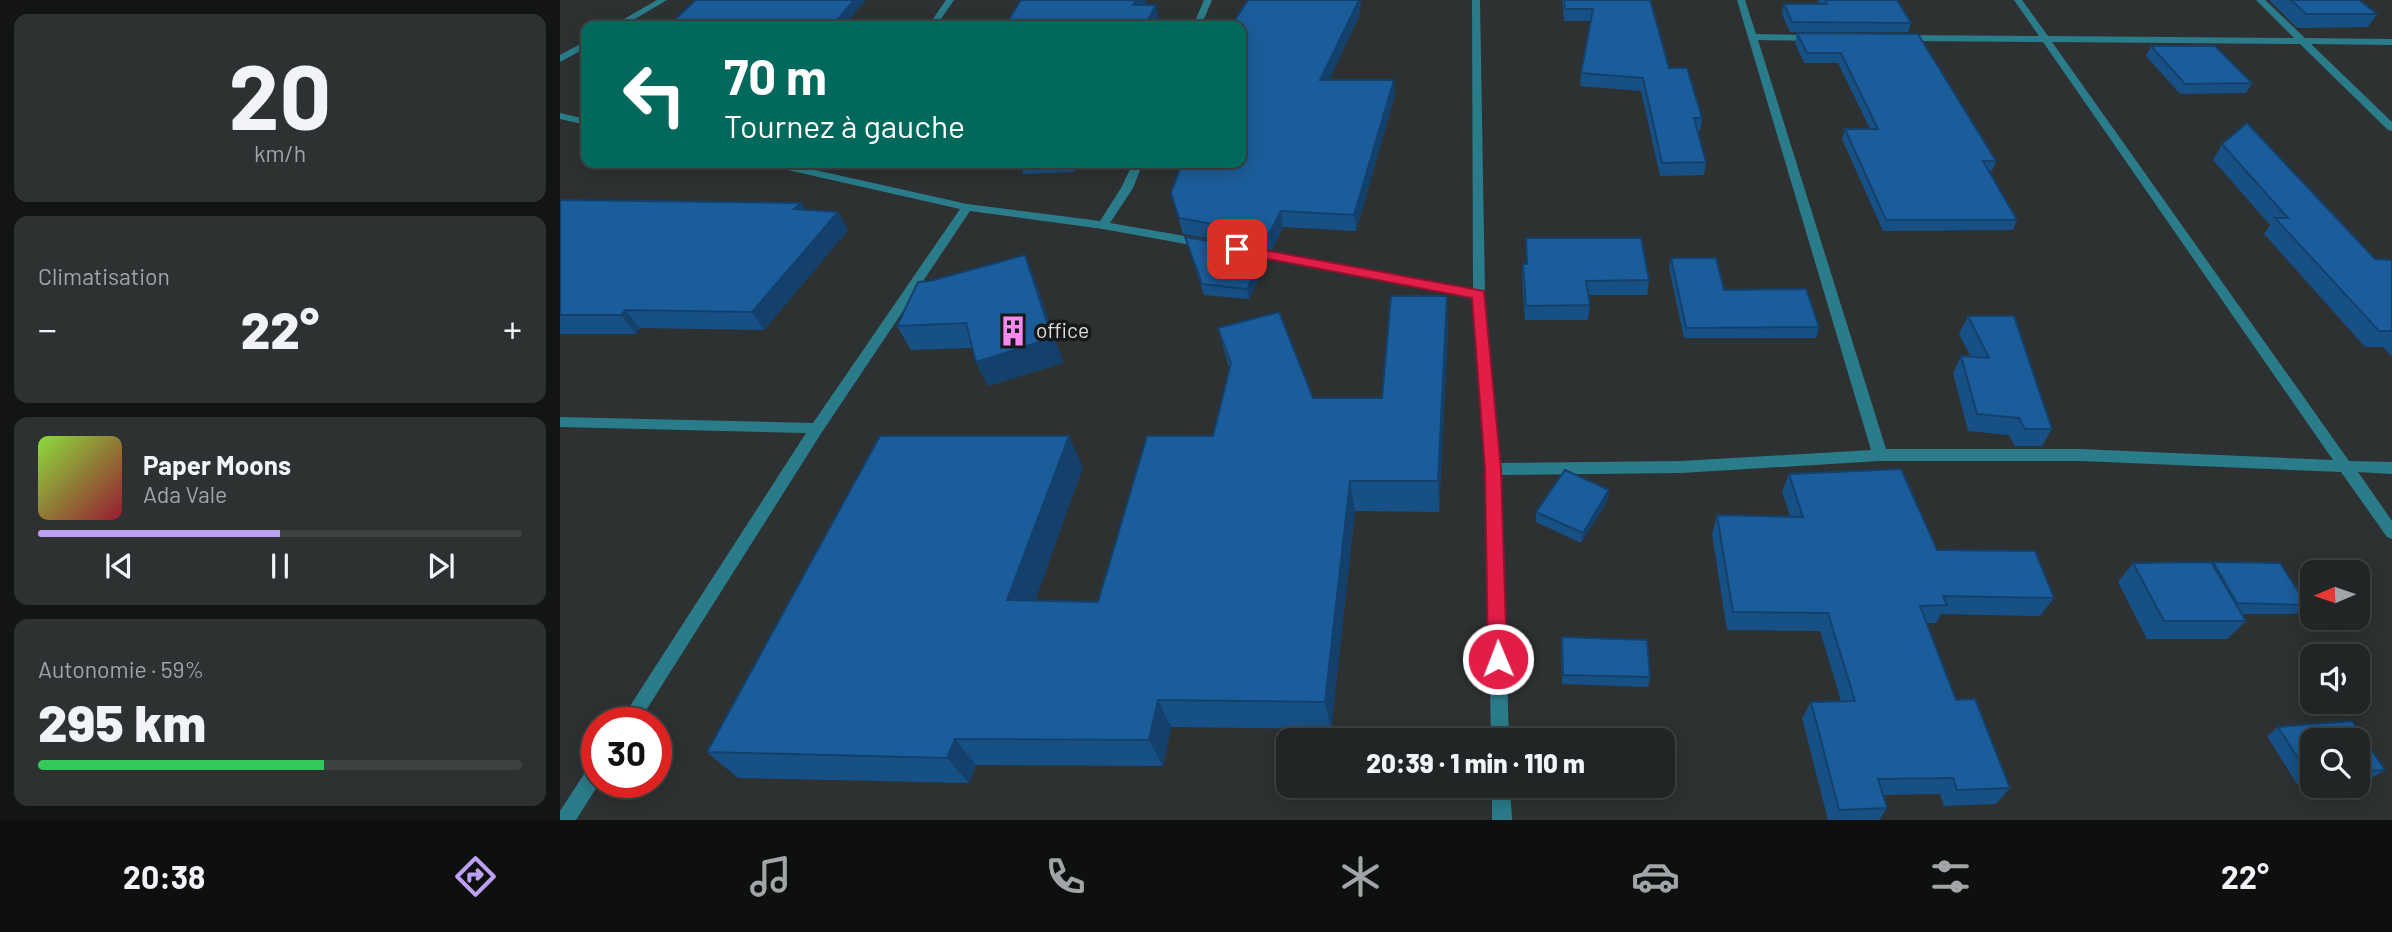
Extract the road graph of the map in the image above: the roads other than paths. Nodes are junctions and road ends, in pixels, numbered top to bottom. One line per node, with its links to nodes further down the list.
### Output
1 (663, 0): 8 (street)
2 (950, 0): 9 (street)
3 (1208, 0): 10 (street)
4 (1476, 0): 30 (street)
5 (1741, 0): 11 (street)
6 (2018, 0): 12 (street)
7 (2260, 0): 15 (street)
8 (626, 21)
9 (935, 21)
10 (1199, 21)
11 (1754, 37): 13 (street); 33 (street)
12 (2045, 37): 14 (street); 15 (street); 34 (street)
13 (1823, 38)
14 (1888, 38)
15 (2303, 41): 16 (street); 21 (street)
16 (2392, 42)
17 (581, 47): 18 (street)
18 (560, 59)
19 (560, 116): 20 (street)
20 (581, 121)
21 (2392, 128)
22 (793, 168): 25 (street)
23 (831, 168): 25 (street)
24 (1136, 168): 27 (street)
25 (826, 175): 26 (street)
26 (967, 207): 27 (street); 32 (street)
27 (1103, 225): 28 (street)
28 (1210, 244)
29 (1237, 249): 30 (street)
30 (1479, 294): 36 (street)
31 (560, 422): 32 (street)
32 (817, 428): 38 (street)
33 (1880, 455): 34 (street); 36 (street)
34 (2345, 466): 35 (street); 37 (street)
35 (2392, 468)
36 (1493, 469): 39 (street)
37 (2392, 533)
38 (638, 707)
39 (1500, 728)
40 (581, 796): 42 (street)
41 (1501, 798): 43 (street)
42 (565, 820)
43 (1502, 820)

